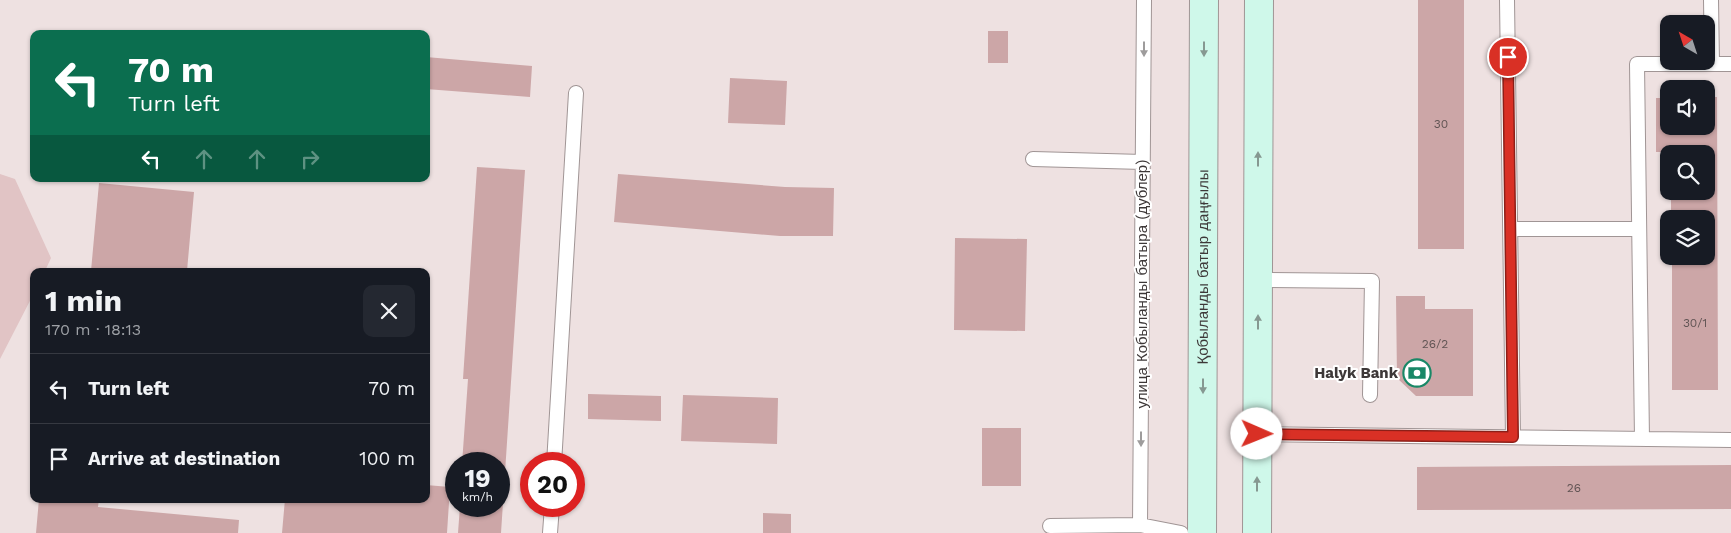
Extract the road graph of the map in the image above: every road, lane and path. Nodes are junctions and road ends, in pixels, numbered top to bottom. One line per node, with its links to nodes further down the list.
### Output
1 (1144, 0): 12 (lane, улица Кобыланды батыра (дублер), one-way to 12)
2 (1204, 0): 27 (street, Қобыланды батыр даңғылы, one-way to 27)
3 (1259, 0): 15 (street, one-way to 3)
4 (1508, 0): 13 (lane)
5 (1711, 0): 6 (lane)
6 (1711, 15)
7 (1660, 64): 14 (lane)
8 (1715, 64): 9 (lane)
9 (1731, 64)
10 (576, 93): 21 (lane)
11 (1033, 159): 12 (lane)
12 (1143, 162): 23 (lane, улица Кобыланды батыра (дублер), one-way to 23)
13 (1510, 228): 14 (lane); 18 (lane)
14 (1639, 229): 19 (lane)
15 (1258, 280): 16 (lane); 17 (street, one-way to 15)
16 (1370, 395)
17 (1257, 434): 18 (lane); 28 (street, one-way to 17)
18 (1513, 437): 19 (lane)
19 (1642, 439): 20 (lane)
20 (1731, 440)
21 (555, 452)
22 (551, 517): 25 (lane)
23 (1140, 525): 24 (lane); 26 (lane)
24 (1050, 526)
25 (550, 533)
26 (1181, 533)
27 (1202, 533)
28 (1257, 533)

